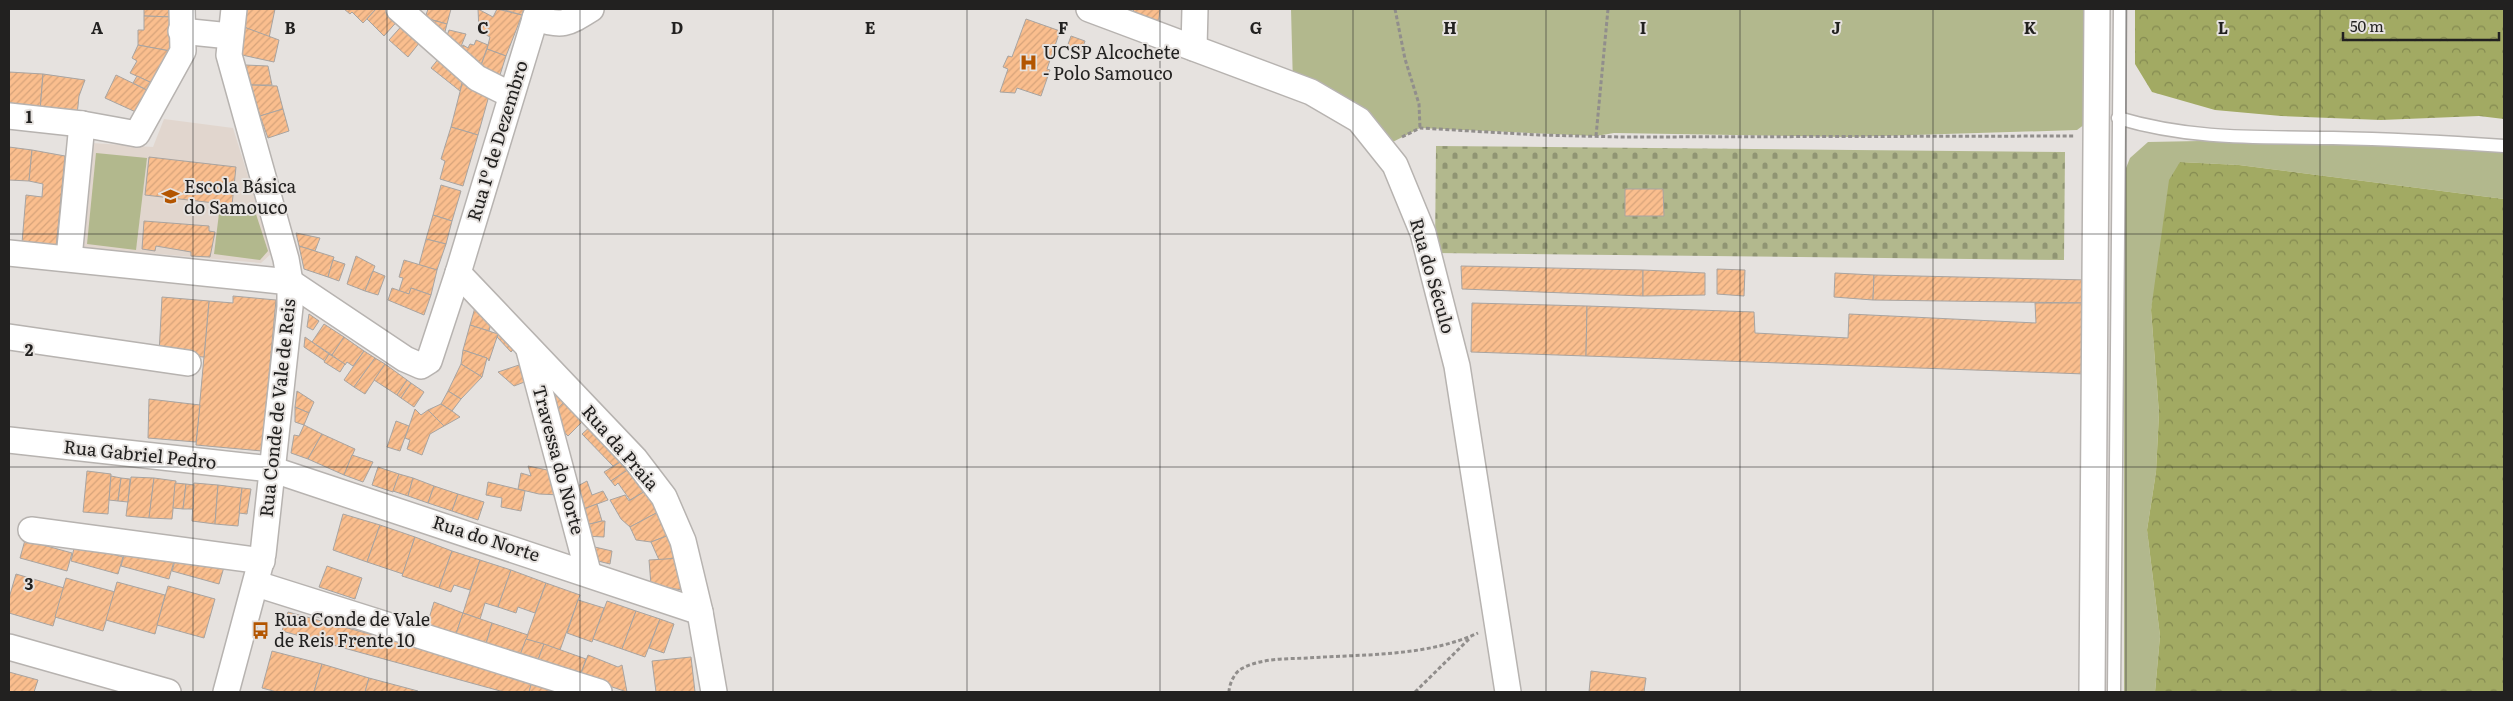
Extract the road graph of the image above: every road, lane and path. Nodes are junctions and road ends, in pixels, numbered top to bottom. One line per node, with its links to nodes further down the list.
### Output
1 (234, 9): 12 (street, Rua Conde de Vale de Reis)
2 (399, 9): 14 (street)
3 (591, 9): 10 (street)
4 (1089, 9): 13 (street, Rua do Século)
5 (1194, 9): 13 (street)
6 (1395, 9): 18 (path)
7 (1608, 9): 19 (path)
8 (2097, 9): 20 (street)
9 (2120, 9): 16 (lane)
10 (537, 13): 14 (street, Rua 1º de Dezembro)
11 (182, 20): 12 (street); 17 (street)
12 (230, 36): 26 (street, Rua Conde de Vale de Reis)
13 (1194, 48): 22 (street, Rua do Século)
14 (512, 95): 25 (street, Rua 1º de Dezembro)
15 (9, 116): 17 (street)
16 (2118, 118): 21 (lane); 47 (lane)
17 (82, 124): 24 (street)
18 (1420, 128): 19 (path); 22 (path)
19 (1596, 136): 20 (path)
20 (2096, 136): 46 (street)
21 (2504, 146)
22 (1381, 148): 36 (street, Rua do Século)
23 (9, 252): 24 (street)
24 (69, 258): 26 (street)
25 (458, 273): 26 (street, Rua 1º de Dezembro); 28 (street, Rua da Praia)
26 (290, 282): 31 (street, Rua Conde de Vale de Reis)
27 (9, 337): 29 (street)
28 (529, 348): 34 (street, Travessa do Norte); 35 (street, Rua da Praia)
29 (188, 362)
30 (9, 440): 31 (street, Rua Gabriel Pedro)
31 (271, 469): 33 (street, Rua Conde de Vale de Reis); 34 (street, Rua do Norte)
32 (31, 530): 33 (street)
33 (259, 572): 40 (street, Rua Conde de Vale de Reis); 41 (street)
34 (588, 572): 35 (street, Rua do Norte)
35 (700, 612): 42 (street, Rua da Praia)
36 (1496, 625): 37 (path); 45 (street, Rua do Século)
37 (1473, 636): 43 (path); 44 (path)
38 (9, 647): 39 (street)
39 (168, 692)
40 (226, 692)
41 (599, 692)
42 (714, 692)
43 (1229, 692)
44 (1415, 692)
45 (1508, 692)
46 (2092, 692)
47 (2114, 692)

